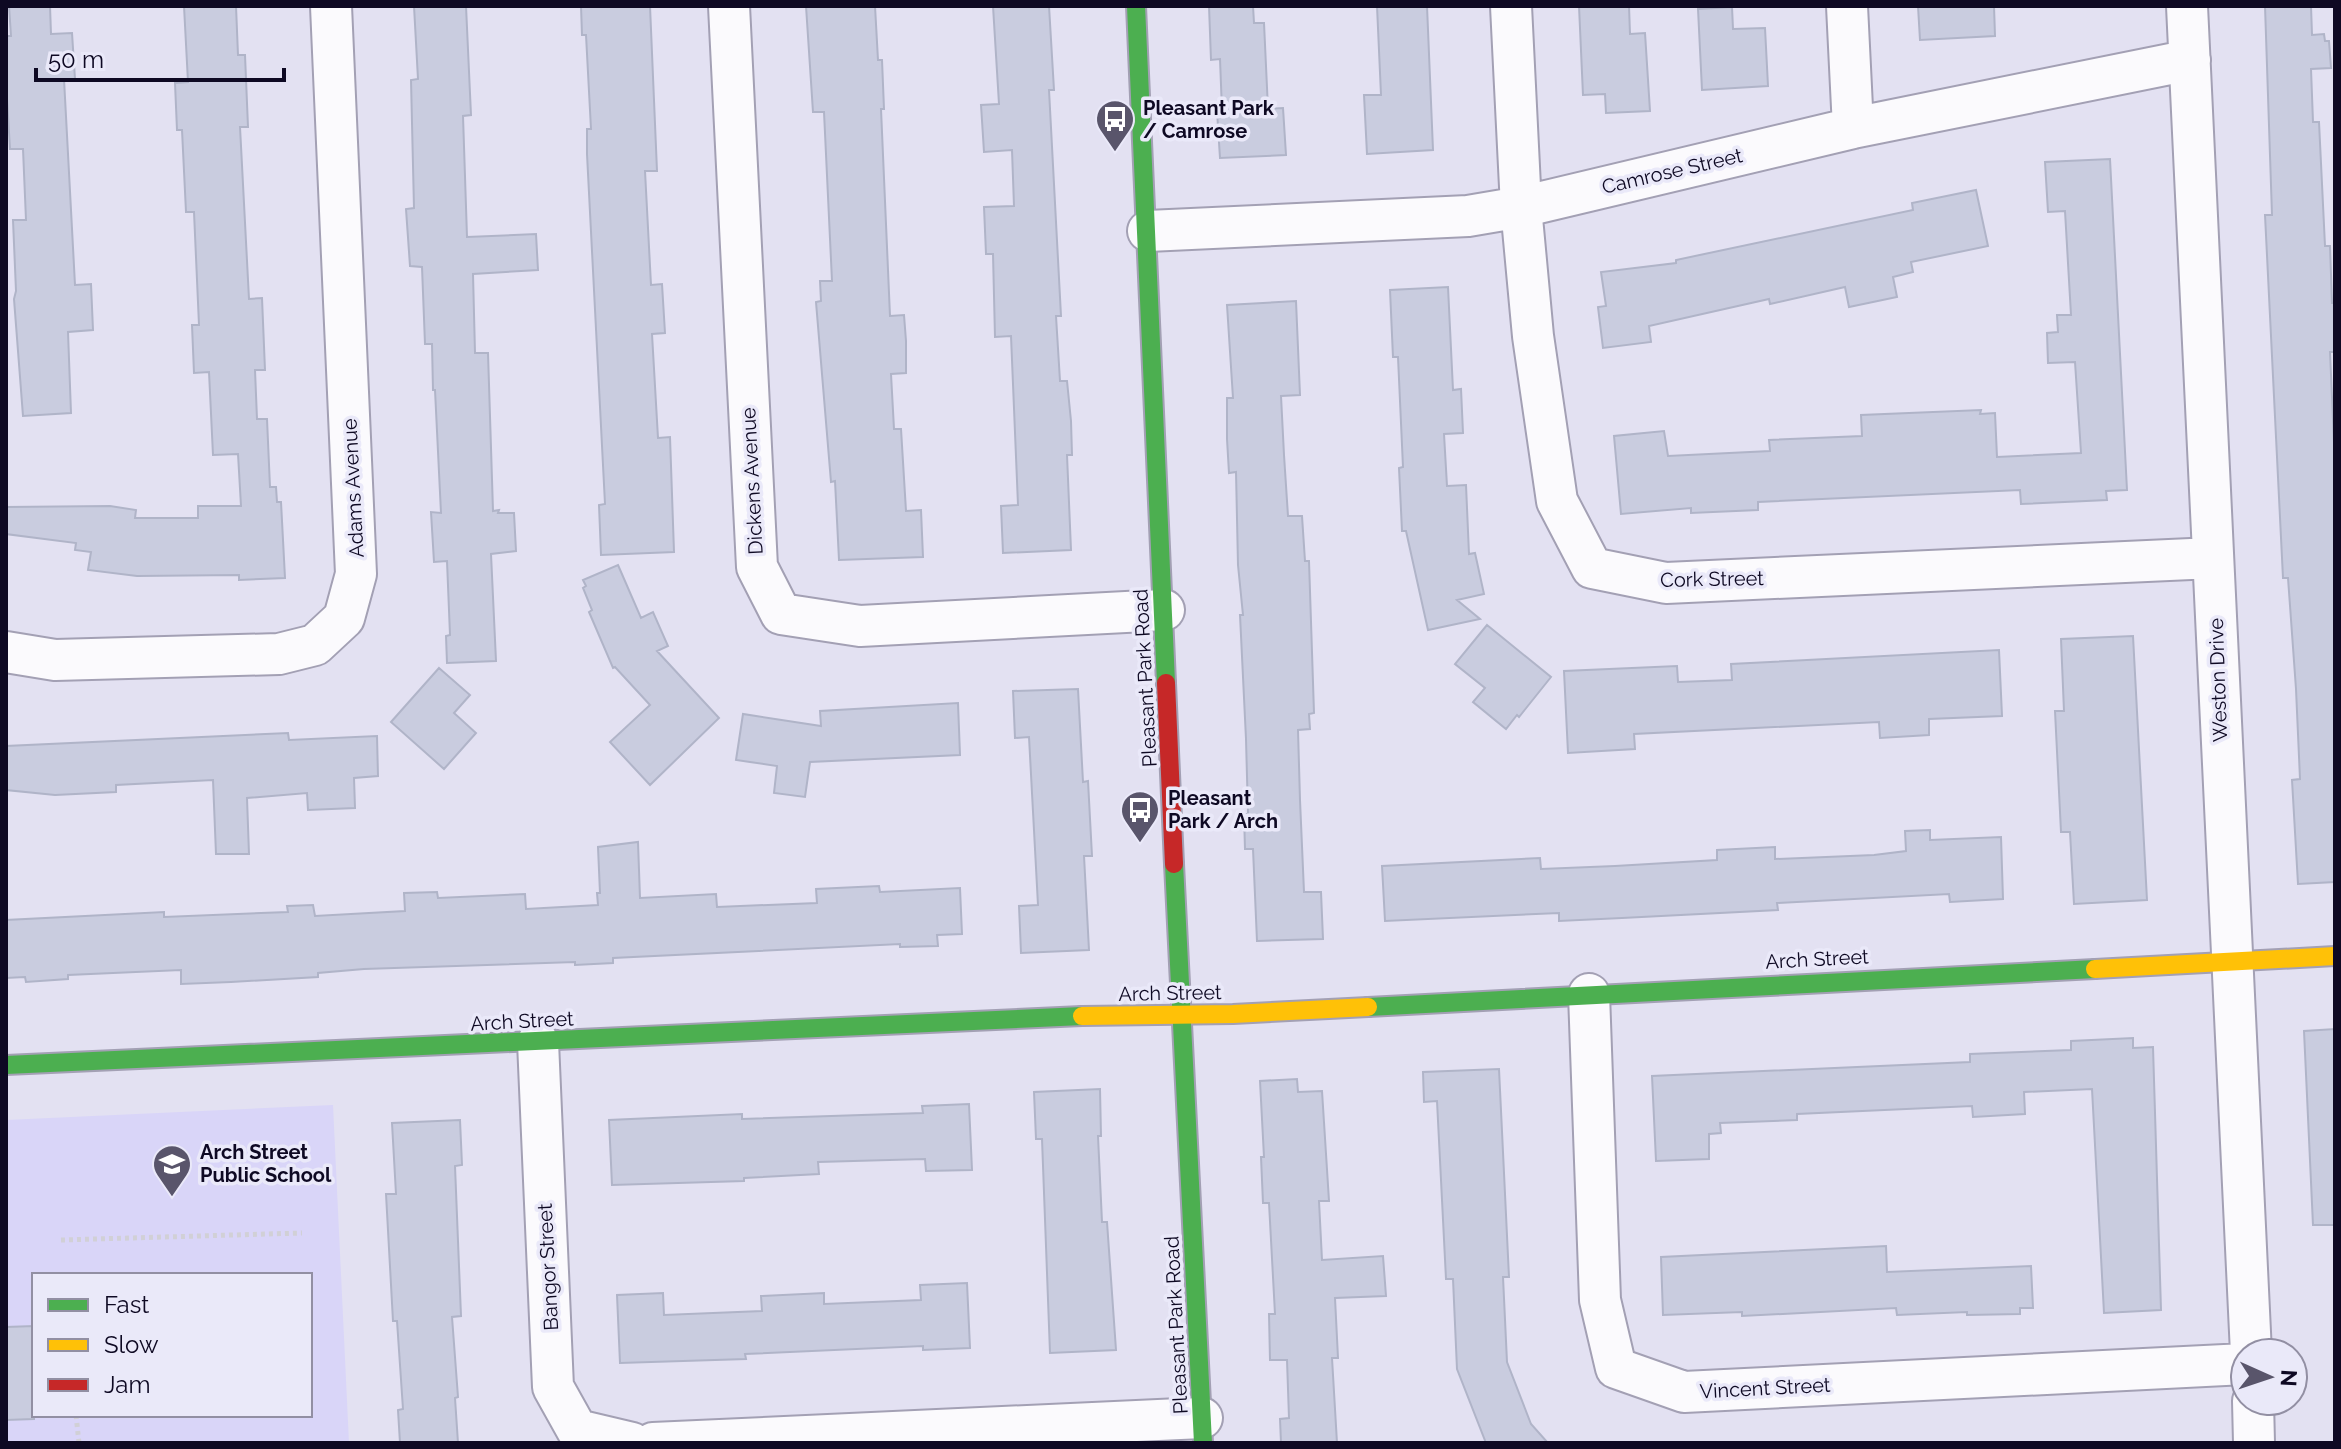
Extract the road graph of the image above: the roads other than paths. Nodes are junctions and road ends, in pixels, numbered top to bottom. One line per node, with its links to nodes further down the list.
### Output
1 (331, 6): 13 (street, Adams Avenue)
2 (729, 6): 12 (street, Dickens Avenue)
3 (1136, 6): 10 (street, Pleasant Park Road)
4 (1511, 6): 9 (street, Cork Street)
5 (1847, 6): 8 (street)
6 (2187, 6): 7 (street, Weston Drive)
7 (2190, 60): 8 (street, Camrose Street); 11 (street, Weston Drive)
8 (1853, 128): 9 (street, Camrose Street)
9 (1521, 207): 10 (street, Camrose Street); 11 (street, Cork Street)
10 (1148, 231): 12 (street, Pleasant Park Road)
11 (2213, 558): 15 (street, Weston Drive)
12 (1164, 610): 17 (street, Pleasant Park Road)
13 (6, 652)
14 (2335, 956): 15 (street, Arch Street)
15 (2230, 960): 16 (street, Arch Street); 20 (street, Weston Drive)
16 (1589, 994): 17 (street, Arch Street); 21 (street, Vincent Street)
17 (1181, 1016): 18 (street, Arch Street); 23 (street, Pleasant Park Road)
18 (538, 1042): 19 (street, Arch Street); 24 (street, Bangor Street)
19 (6, 1065)
20 (2250, 1337)
21 (2229, 1365)
22 (2253, 1417): 26 (street)
23 (1203, 1430): 25 (street)
24 (632, 1443)
25 (653, 1443)
26 (2254, 1443)

